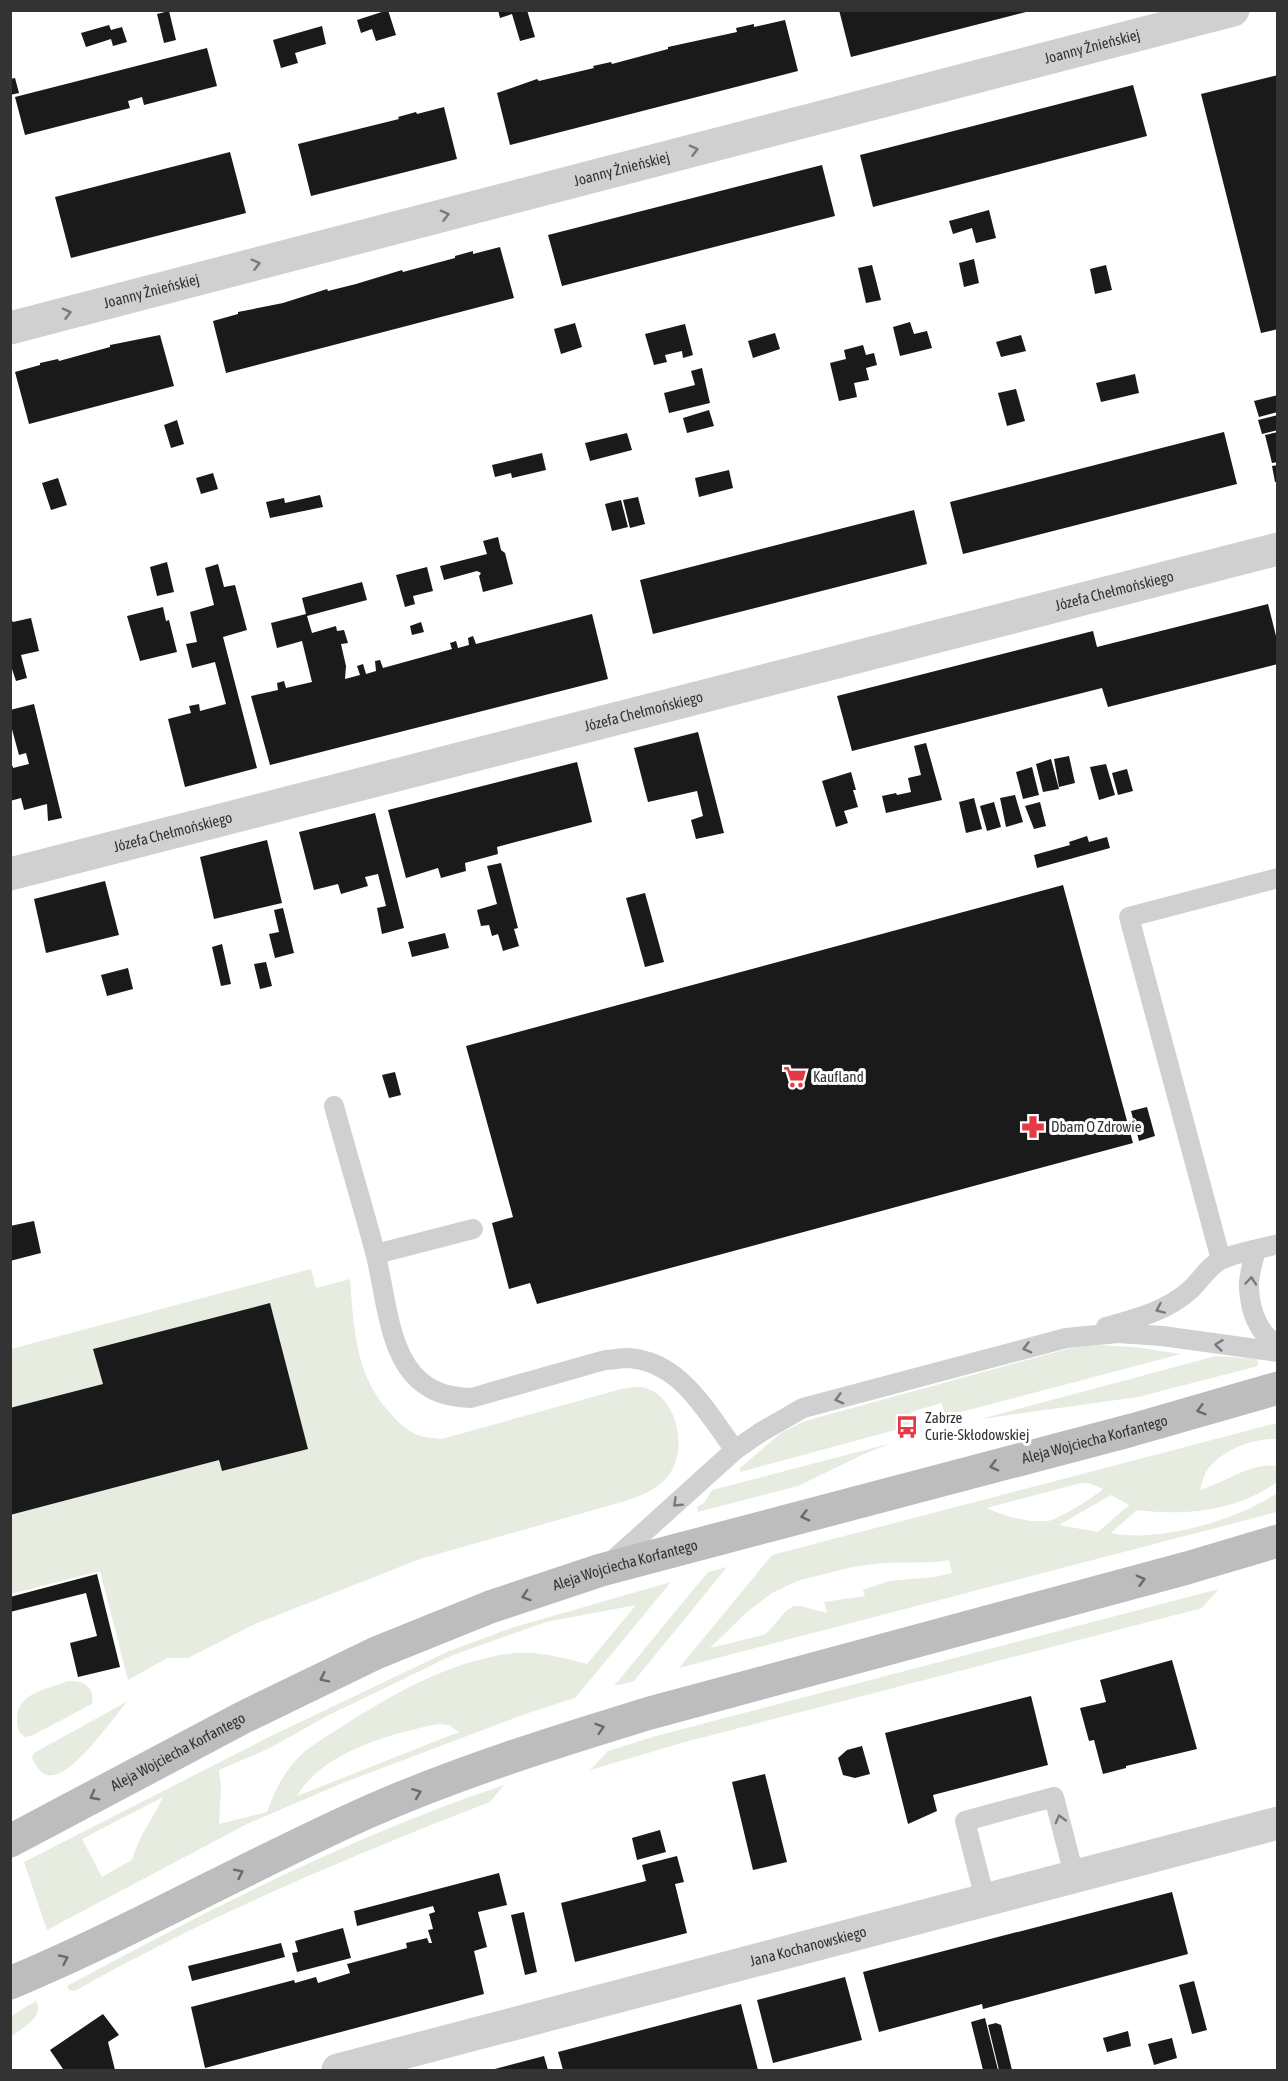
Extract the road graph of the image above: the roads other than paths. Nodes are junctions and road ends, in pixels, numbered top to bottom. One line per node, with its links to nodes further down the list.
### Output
1 (1233, 10): 2 (street, Joanny Żnieńskiej)
2 (1159, 20): 3 (street, Joanny Żnieńskiej, one-way to 2)
3 (10, 328)
4 (1278, 549): 5 (street, Józefa Chełmońskiego)
5 (10, 874)
6 (1278, 878): 12 (lane)
7 (333, 1106): 11 (lane)
8 (473, 1229): 11 (lane)
9 (1278, 1244): 10 (lane)
10 (1256, 1250): 12 (lane); 14 (lane, one-way to 10)
11 (376, 1254): 17 (lane)
12 (1221, 1260): 13 (lane, one-way to 13)
13 (1066, 1338): 15 (lane, one-way to 13); 17 (lane, one-way to 17)
14 (1278, 1346)
15 (1278, 1352)
16 (1278, 1388): 21 (main road, Aleja Wojciecha Korfantego, one-way to 21)
17 (735, 1450): 21 (lane, one-way to 21)
18 (1278, 1541): 20 (main road)
19 (1278, 1559): 20 (street)
20 (1187, 1568): 26 (main road, one-way to 20)
21 (602, 1570): 23 (main road, Aleja Wojciecha Korfantego, one-way to 23)
22 (1278, 1823): 24 (street, Jana Kochanowskiego)
23 (10, 1841)
24 (1074, 1875): 25 (street, Jana Kochanowskiego); 25 (lane, one-way to 25)
25 (985, 1899): 27 (street, Jana Kochanowskiego)
26 (10, 1983)
27 (338, 2070)

